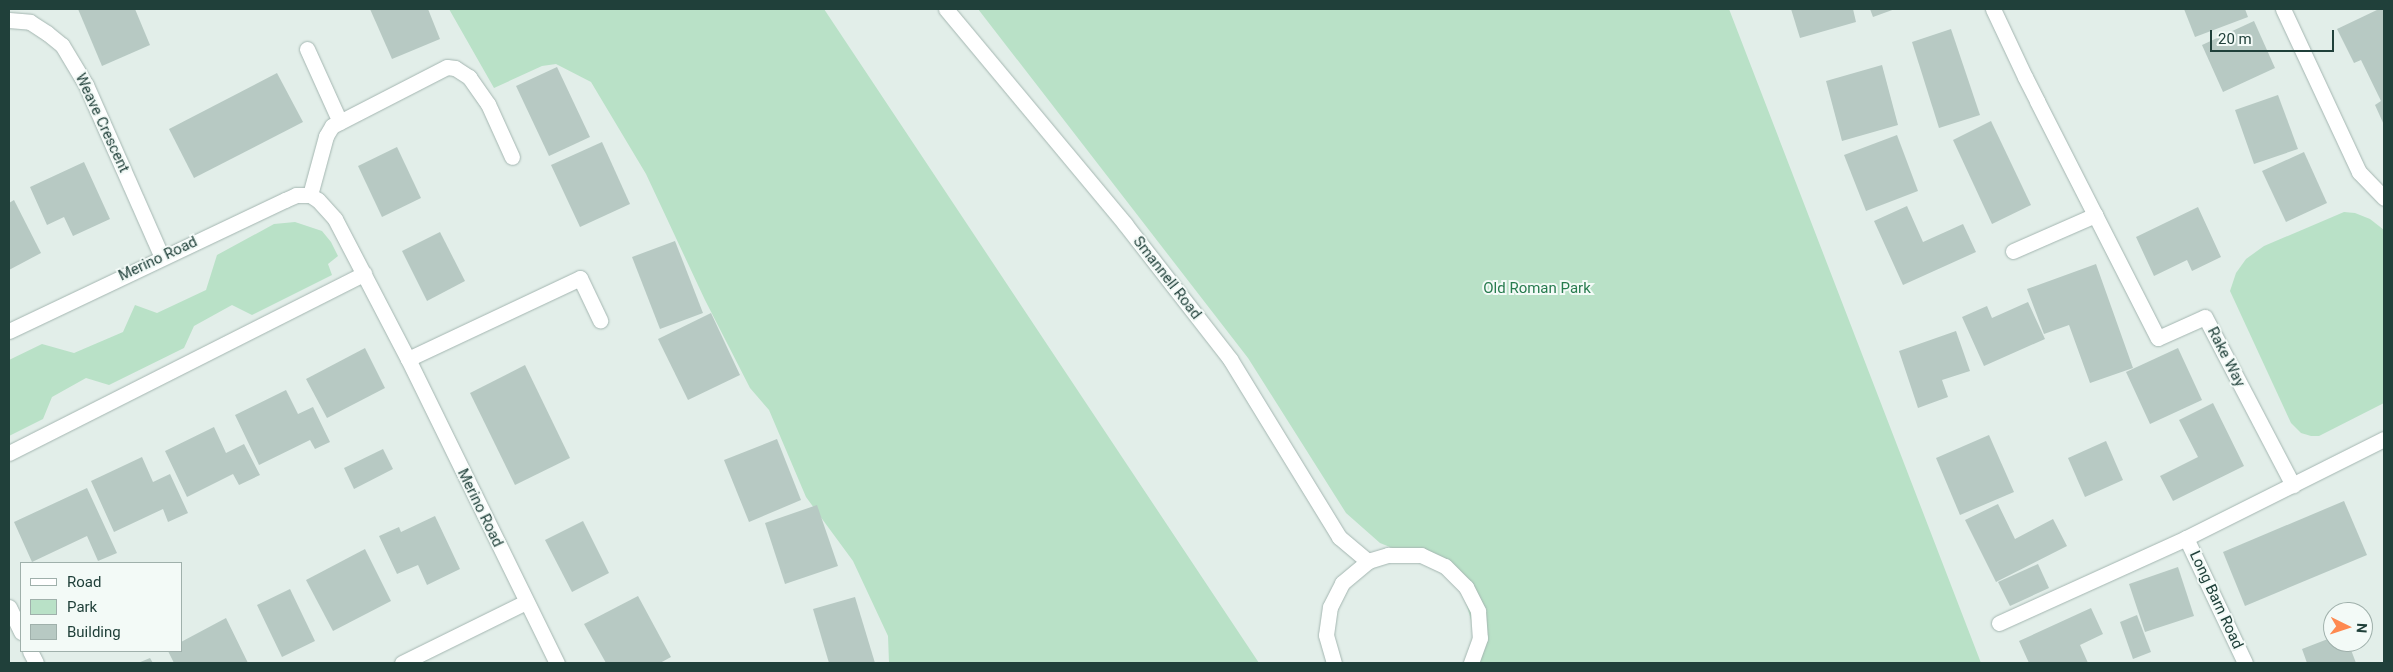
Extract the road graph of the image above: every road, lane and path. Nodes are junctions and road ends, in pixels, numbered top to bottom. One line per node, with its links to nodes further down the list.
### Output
1 (946, 9): 21 (street, Smannell Road)
2 (1993, 9): 10 (street, Rake Way)
3 (2289, 11): 9 (street)
4 (9, 20): 12 (street, Weave Crescent)
5 (307, 49): 6 (street)
6 (340, 122): 7 (street); 8 (street)
7 (512, 156)
8 (310, 196): 12 (street, Merino Road); 13 (street, Merino Road)
9 (2384, 198)
10 (2096, 215): 11 (street); 19 (street, Rake Way)
11 (2013, 251)
12 (162, 257): 15 (street, Merino Road)
13 (364, 274): 16 (street, Merino Road); 18 (street)
14 (600, 320): 16 (street)
15 (9, 331)
16 (408, 359): 22 (street, Merino Road)
17 (2384, 439): 19 (street)
18 (9, 453)
19 (2293, 485): 20 (street)
20 (2186, 538): 24 (street); 30 (street, Long Barn Road)
21 (1368, 561): 28 (street); 29 (street)
22 (526, 602): 26 (street); 27 (street, Merino Road)
23 (9, 607): 25 (street)
24 (1999, 623)
25 (20, 630)
26 (402, 663)
27 (557, 663)
28 (1334, 663)
29 (1472, 663)
30 (2245, 663)

